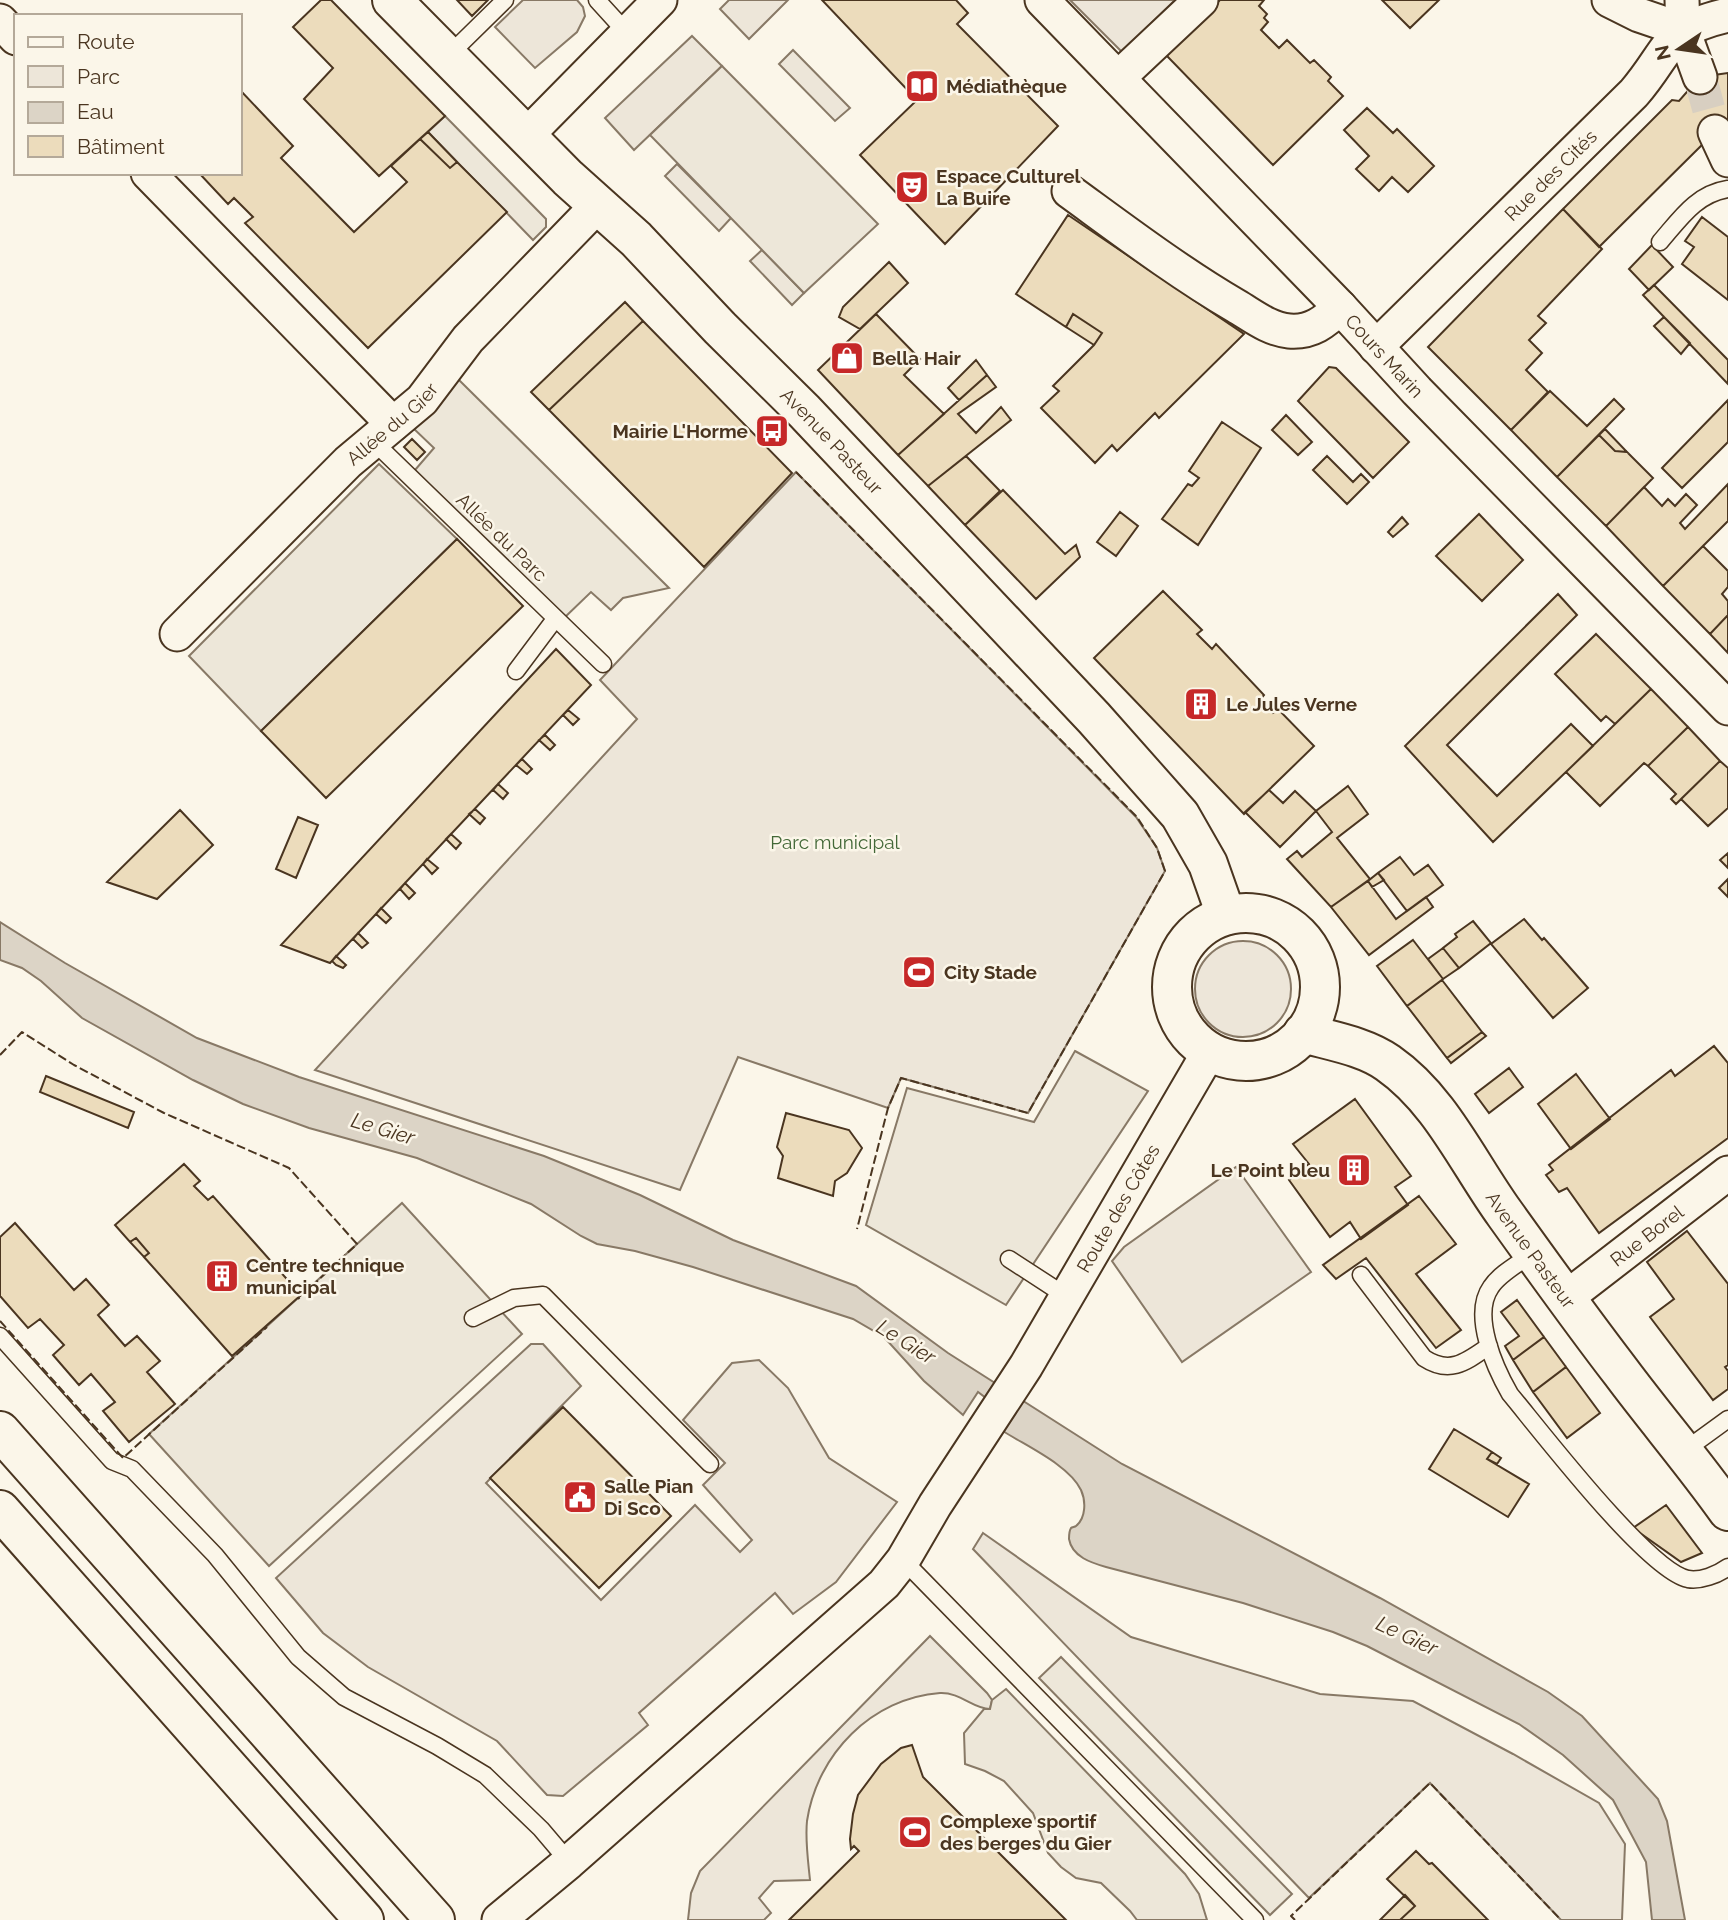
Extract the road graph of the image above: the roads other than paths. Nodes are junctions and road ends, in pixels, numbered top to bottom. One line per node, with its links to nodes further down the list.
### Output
1 (392, 0): 13 (main road, Avenue Pasteur)
2 (505, 0): 13 (lane)
3 (597, 0): 11 (lane)
4 (660, 0): 11 (street)
5 (1042, 0): 15 (street, Cours Marin)
6 (1201, 0): 15 (street)
7 (1609, 0): 8 (street)
8 (1683, 15): 9 (street); 14 (street); 23 (street, Rue des Cités)
9 (1728, 15)
10 (0, 22): 12 (street)
11 (627, 33): 16 (street)
12 (14, 36)
13 (448, 56): 16 (main road, Avenue Pasteur)
14 (1700, 77)
15 (1118, 78): 22 (street, Cours Marin)
16 (527, 135): 20 (main road, Avenue Pasteur)
17 (150, 175): 24 (street)
18 (1728, 189): 21 (lane)
19 (1069, 191): 22 (street)
20 (597, 206): 24 (street, Allée du Gier); 30 (main road, Avenue Pasteur)
21 (1660, 242)
22 (1340, 307): 23 (street, Cours Marin)
23 (1376, 347): 29 (street, Cours Marin)
24 (382, 432): 25 (lane, Allée du Parc); 26 (street, Allée du Gier)
25 (555, 619): 27 (lane, Allée du Parc); 28 (lane)
26 (177, 634)
27 (603, 664)
28 (516, 671)
29 (1728, 708)
30 (1226, 915): 31 (main road); 32 (main road)
31 (1303, 1033): 32 (main road); 34 (main road, Avenue Pasteur)
32 (1209, 1052): 37 (street, Route des Côtes)
33 (1728, 1173): 38 (street, Rue Borel)
34 (1533, 1253): 38 (main road, Avenue Pasteur); 41 (lane)
35 (1009, 1259): 37 (lane)
36 (1361, 1275): 41 (lane)
37 (1066, 1296): 48 (street, Route des Côtes)
38 (1566, 1298): 44 (main road, Avenue Pasteur)
39 (472, 1318): 45 (lane)
40 (0, 1336): 50 (lane)
41 (1489, 1346): 49 (lane)
42 (1728, 1419): 44 (lane)
43 (0, 1431): 53 (main road)
44 (1684, 1451): 47 (main road, Avenue Pasteur)
45 (710, 1465)
46 (0, 1510): 52 (main road)
47 (1728, 1511)
48 (903, 1560): 50 (street, Route des Côtes); 54 (lane)
49 (1728, 1567)
50 (569, 1862): 51 (street, Route des Côtes)
51 (504, 1915)
52 (364, 1920)
53 (435, 1920)
54 (1255, 1920)

